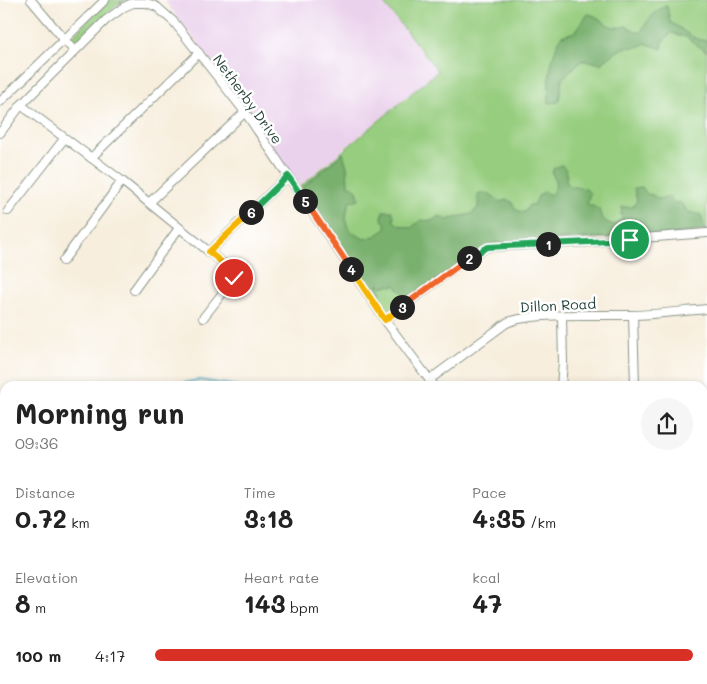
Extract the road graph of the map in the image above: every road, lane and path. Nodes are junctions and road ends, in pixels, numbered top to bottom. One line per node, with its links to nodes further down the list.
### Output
1 (31, 0): 3 (street)
2 (105, 0): 3 (street)
3 (65, 39): 4 (street); 6 (street)
4 (74, 51): 5 (street, Netherby Drive); 7 (street, Netherby Drive)
5 (199, 53): 8 (street, Netherby Drive); 11 (street)
6 (3, 99)
7 (21, 105): 9 (street, Netherby Drive); 10 (street)
8 (245, 112): 12 (street, Netherby Drive); 14 (street)
9 (0, 134)
10 (64, 139): 11 (street); 15 (street)
11 (92, 158): 13 (street)
12 (288, 176): 18 (street); 25 (street, Netherby Drive)
13 (122, 181): 14 (street); 19 (street)
14 (149, 203): 16 (street)
15 (8, 211)
16 (179, 228): 18 (street); 20 (street)
17 (707, 233): 25 (street)
18 (209, 252): 24 (street)
19 (63, 261)
20 (134, 290)
21 (707, 309): 22 (street, Dillon Road)
22 (633, 315): 23 (street, Dillon Road); 29 (street)
23 (562, 316): 27 (street, Dillon Road); 28 (street)
24 (203, 318)
25 (385, 320): 26 (street, Netherby Drive)
26 (431, 381)
27 (435, 381)
28 (561, 381)
29 (635, 381)

